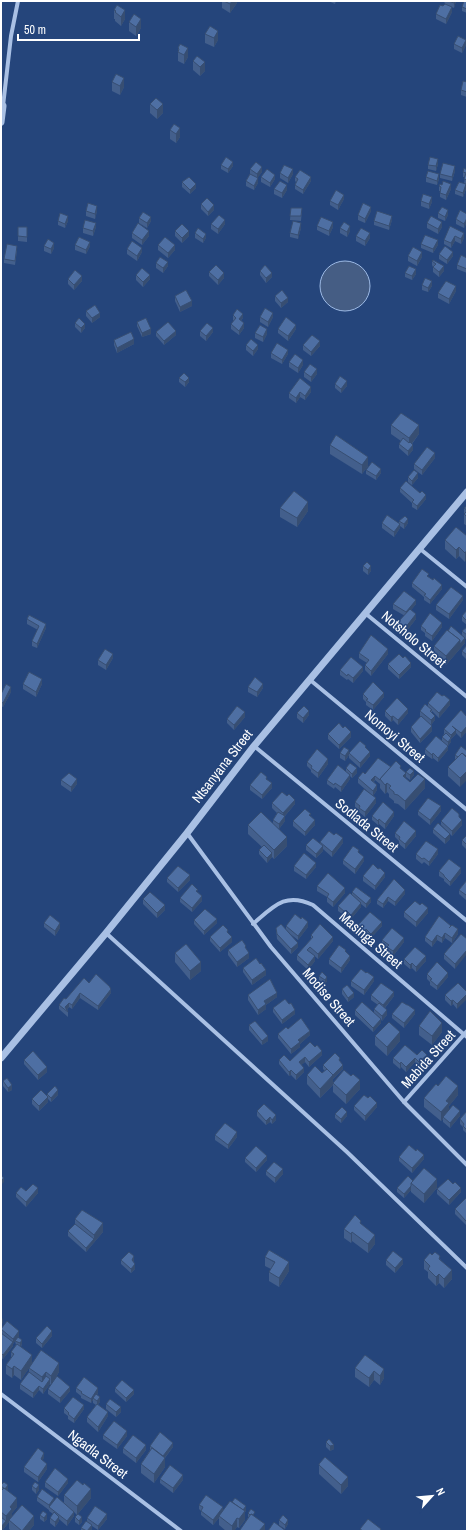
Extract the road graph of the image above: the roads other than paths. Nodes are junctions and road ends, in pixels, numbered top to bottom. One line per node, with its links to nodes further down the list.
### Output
1 (18, 1): 2 (street)
2 (3, 106): 3 (street)
3 (1, 122)
4 (467, 492): 5 (street, Ntsanyana Street)
5 (419, 548): 6 (street); 7 (street, Ntsanyana Street)
6 (467, 587)
7 (365, 613): 8 (street, Ntsanyana Street); 9 (street, Notsholo Street)
8 (309, 679): 10 (street, Ntsanyana Street); 11 (street, Nomoyi Street)
9 (467, 697)
10 (254, 746): 12 (street, Ntsanyana Street); 13 (street, Sodlada Street)
11 (467, 810)
12 (187, 833): 14 (street, Modise Street); 15 (street, Ntsanyana Street)
13 (467, 921)
14 (253, 924): 16 (street, Masinga Street); 18 (street, Modise Street)
15 (106, 933): 17 (street, Ntsanyana Street); 20 (street)
16 (466, 1034): 18 (street, Mabida Street)
17 (1, 1058)
18 (404, 1102): 19 (street, Modise Street)
19 (467, 1165)
20 (467, 1268)
21 (1, 1394): 22 (street, Ngadla Street)
22 (181, 1531)

